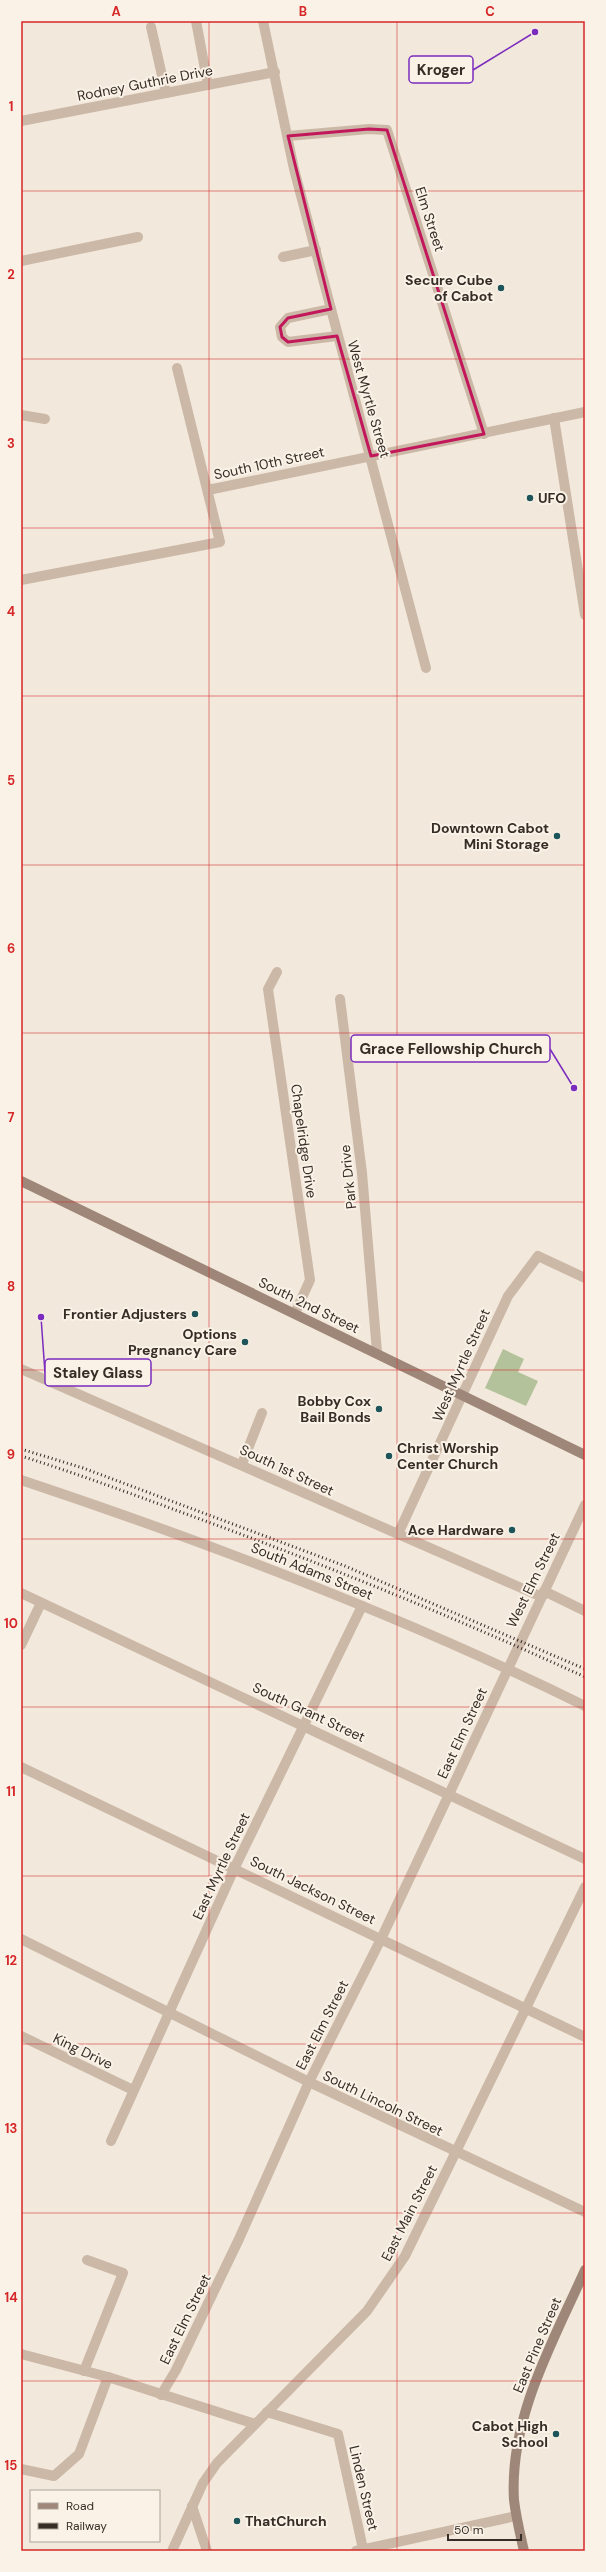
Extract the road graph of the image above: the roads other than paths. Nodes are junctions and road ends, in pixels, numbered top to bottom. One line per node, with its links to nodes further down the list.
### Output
1 (196, 21): 5 (street)
2 (264, 21): 4 (street, West Myrtle Street)
3 (151, 27): 6 (street)
4 (275, 72): 5 (street, Rodney Guthrie Drive); 8 (street, West Myrtle Street)
5 (208, 85): 6 (street, Rodney Guthrie Drive)
6 (166, 93): 7 (street, Rodney Guthrie Drive)
7 (21, 121)
8 (288, 136): 10 (street, West Myrtle Street); 20 (street, Elm Street)
9 (138, 237): 12 (street)
10 (316, 250): 11 (street); 13 (street, West Myrtle Street)
11 (283, 257)
12 (21, 261)
13 (331, 309): 14 (street, West Myrtle Street); 14 (street)
14 (337, 336): 21 (street, West Myrtle Street)
15 (177, 368): 22 (street)
16 (585, 412): 18 (street, South 10th Street)
17 (21, 415): 19 (street)
18 (554, 418): 20 (street, South 10th Street); 24 (street)
19 (45, 419)
20 (484, 434): 21 (street, South 10th Street)
21 (371, 456): 22 (street, South 10th Street); 25 (street, West Myrtle Street)
22 (208, 490): 23 (street, South 10th Street)
23 (21, 580)
24 (585, 615)
25 (426, 668)
26 (277, 972): 30 (street, Chapelridge Drive)
27 (340, 999): 31 (street, Park Drive)
28 (21, 1181): 30 (main road, South 2nd Street)
29 (585, 1278): 33 (street, West Myrtle Street)
30 (295, 1313): 31 (main road, South 2nd Street)
31 (377, 1352): 33 (main road, South 2nd Street)
32 (21, 1369): 36 (street, South 1st Street)
33 (464, 1394): 35 (main road, South 2nd Street); 39 (street, West Myrtle Street)
34 (262, 1413): 36 (street)
35 (585, 1455)
36 (242, 1464): 39 (street, South 1st Street)
37 (21, 1480): 43 (street, South Adams Street)
38 (585, 1506): 41 (street, West Elm Street)
39 (398, 1534): 41 (street, South 1st Street)
40 (21, 1593): 42 (street, South Grant Street)
41 (543, 1594): 44 (street, South 1st Street); 46 (street, West Elm Street)
42 (42, 1603): 45 (street); 48 (street, South Grant Street)
43 (362, 1606): 46 (street, South Adams Street); 48 (street, East Myrtle Street)
44 (585, 1611)
45 (21, 1645)
46 (508, 1668): 47 (street, South Adams Street); 50 (street, East Elm Street)
47 (585, 1706)
48 (303, 1725): 50 (street, South Grant Street); 52 (street, East Myrtle Street)
49 (21, 1767): 52 (street, South Jackson Street)
50 (449, 1793): 51 (street, South Grant Street); 55 (street, East Elm Street)
51 (585, 1858)
52 (235, 1867): 55 (street, South Jackson Street); 57 (street, East Myrtle Street)
53 (585, 1887): 56 (street, East Main Street)
54 (21, 1939): 57 (street, South Lincoln Street)
55 (381, 1939): 56 (street, South Jackson Street); 60 (street, East Elm Street)
56 (526, 2009): 59 (street, South Jackson Street); 63 (street, East Main Street)
57 (167, 2012): 60 (street, South Lincoln Street); 61 (street, East Myrtle Street)
58 (21, 2036): 61 (street, King Drive)
59 (585, 2037)
60 (308, 2082): 63 (street, South Lincoln Street); 72 (street, East Elm Street)
61 (133, 2090): 62 (street, East Myrtle Street)
62 (111, 2141)
63 (455, 2152): 64 (street, South Lincoln Street); 73 (street, East Main Street)
64 (585, 2212)
65 (87, 2260): 70 (street)
66 (585, 2270): 68 (main road, East Pine Street)
67 (585, 2282): 68 (main road)
68 (574, 2294): 77 (main road, East Pine Street)
69 (21, 2354): 70 (street)
70 (84, 2371): 71 (street)
71 (108, 2377): 72 (street); 75 (street)
72 (161, 2395): 74 (street)
73 (268, 2412): 74 (street, East Main Street); 78 (street, Linden Street)
74 (254, 2424): 76 (street, East Main Street)
75 (21, 2469)
76 (192, 2506): 79 (street, East Main Street); 80 (street)
77 (516, 2516): 78 (street); 81 (main road, East Pine Street)
78 (359, 2550)
79 (172, 2551)
80 (207, 2551)
81 (524, 2551)

